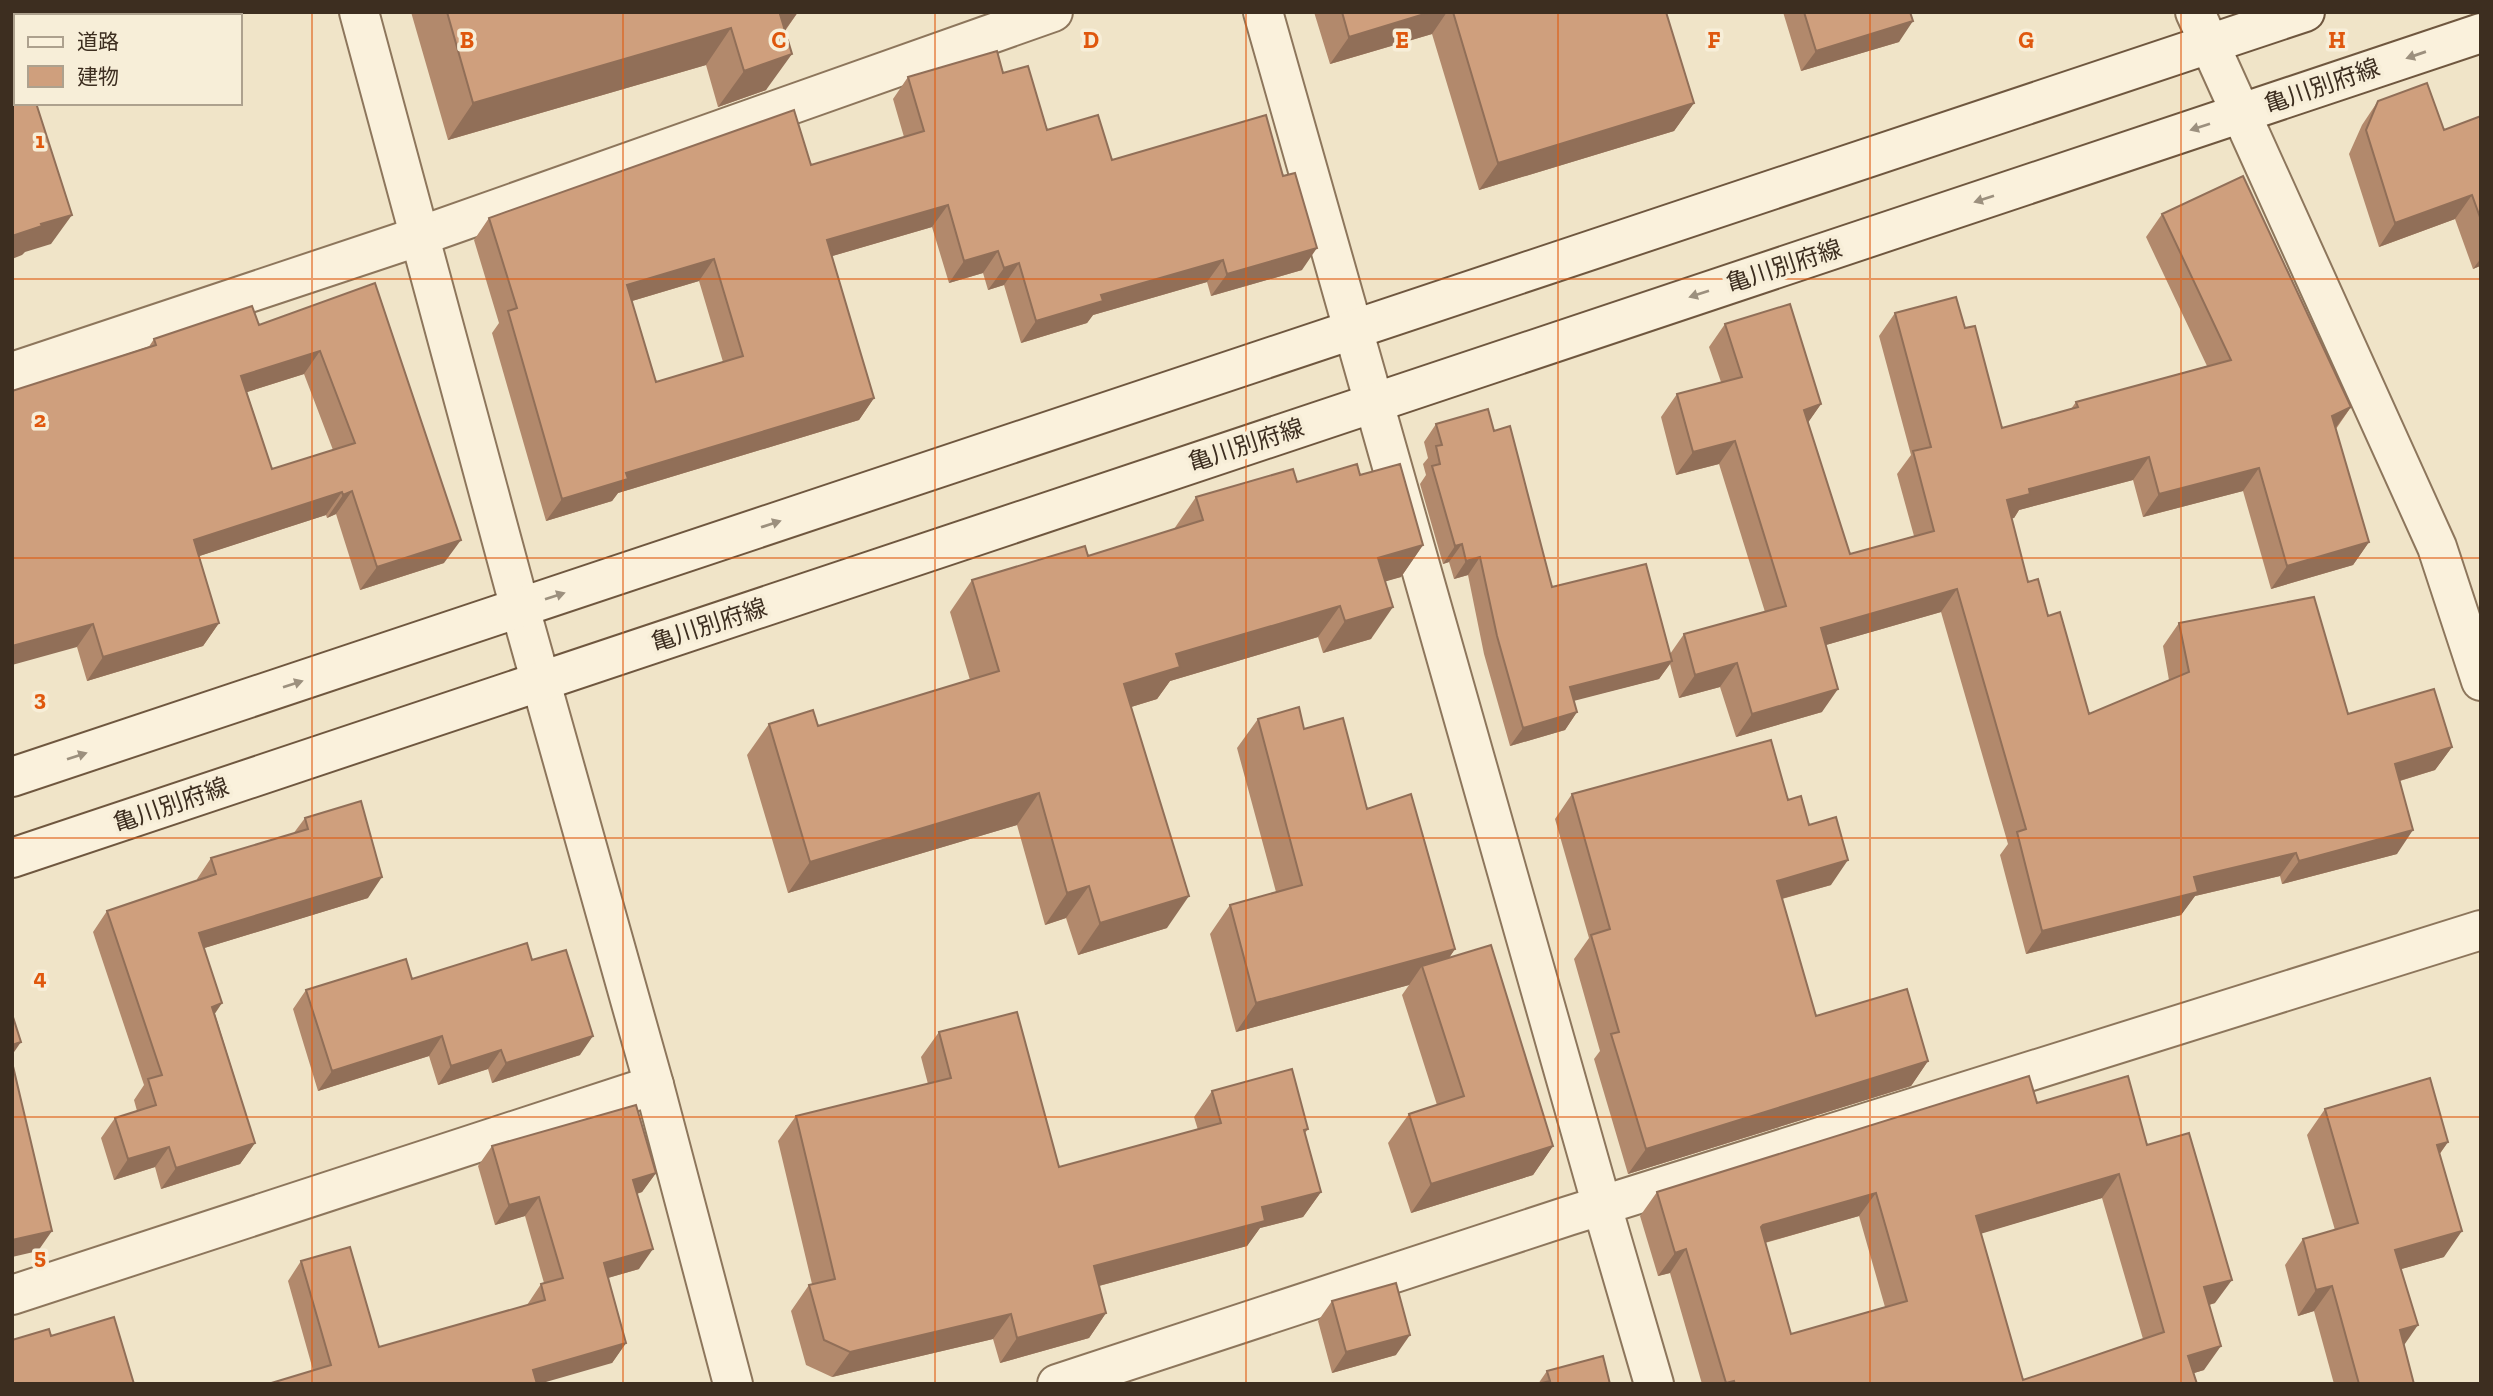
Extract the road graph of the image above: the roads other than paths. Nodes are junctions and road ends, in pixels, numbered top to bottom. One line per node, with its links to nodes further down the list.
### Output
1 (359, 12): 8 (street)
2 (1053, 12): 8 (street)
3 (1263, 12): 9 (street)
4 (2305, 12): 5 (street)
5 (2202, 28): 7 (street); 9 (street)
6 (2481, 33): 7 (street, 亀川別府線, one-way to 7)
7 (2241, 113): 11 (street, 亀川別府線, one-way to 11); 13 (street)
8 (420, 236): 10 (street); 12 (street)
9 (1353, 330): 11 (street); 12 (street, one-way to 9)
10 (12, 372)
11 (1374, 403): 14 (street, 亀川別府線); 19 (street)
12 (520, 608): 14 (street); 15 (street, one-way to 12)
13 (2481, 681)
14 (540, 682): 16 (street, 亀川別府線); 18 (street)
15 (12, 777)
16 (12, 858)
17 (2481, 930): 19 (street)
18 (654, 1085): 20 (street); 21 (street)
19 (1602, 1206): 22 (street); 23 (street)
20 (12, 1295)
21 (733, 1384)
22 (1058, 1384)
23 (1654, 1384)

